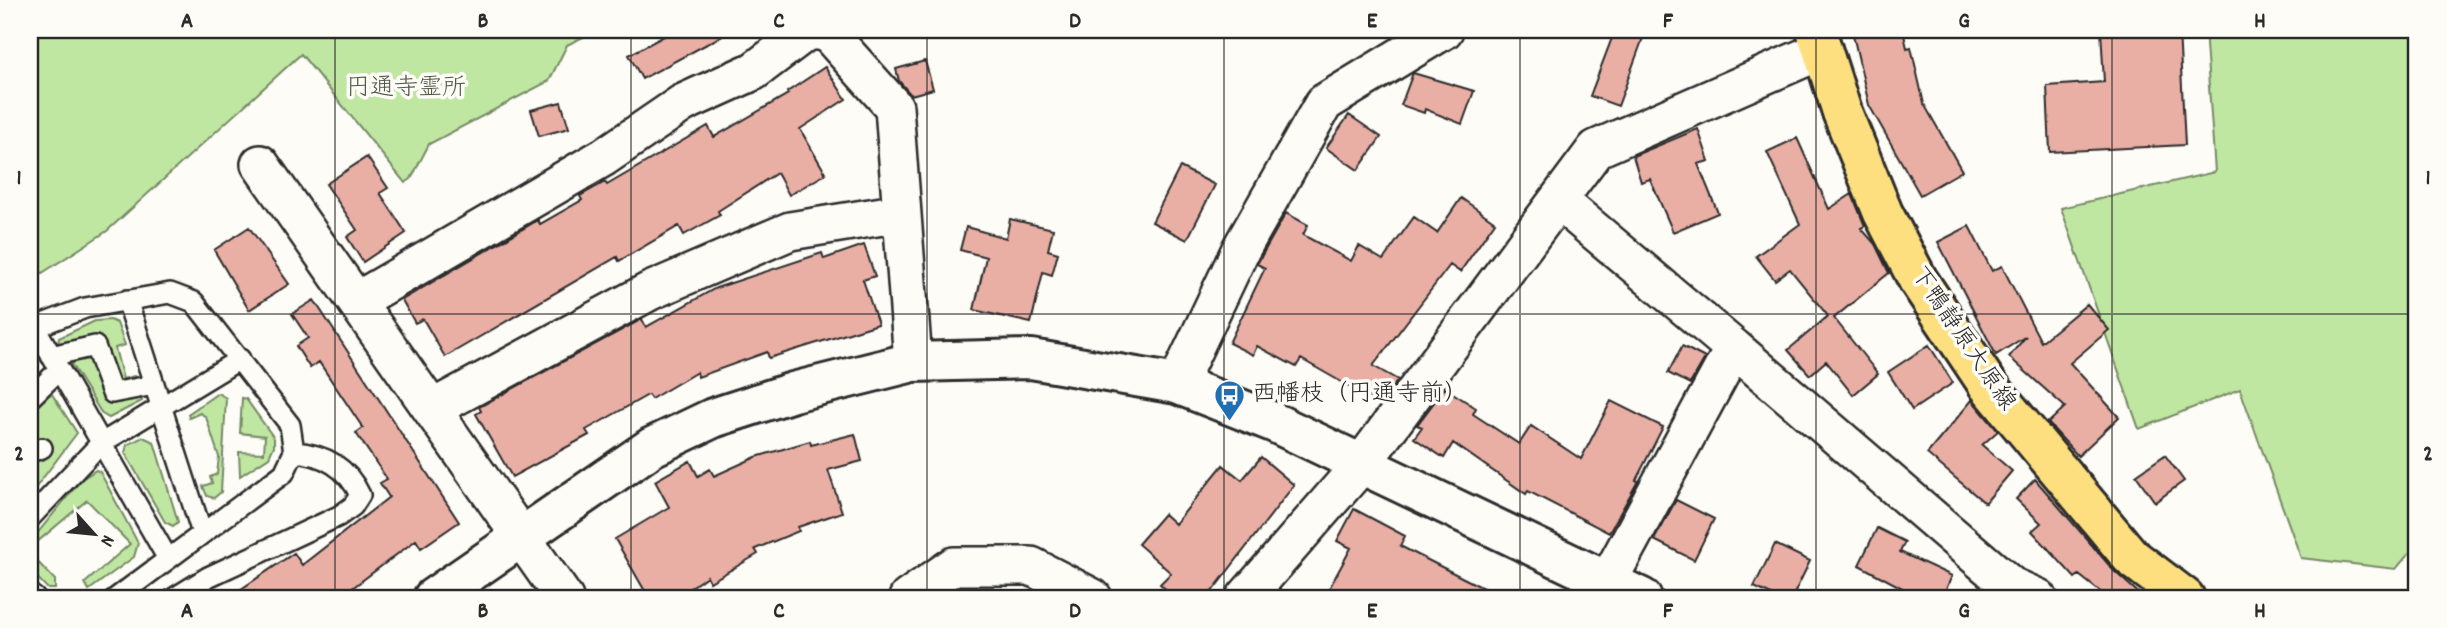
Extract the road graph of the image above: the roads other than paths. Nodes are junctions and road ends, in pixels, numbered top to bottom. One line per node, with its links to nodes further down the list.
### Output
1 (1444, 30): 13 (street)
2 (1819, 40): 4 (street); 37 (main road, 下鴨静原大原線)
3 (260, 164): 7 (street)
4 (1559, 201): 9 (street); 20 (street)
5 (901, 213): 7 (street); 11 (street); 17 (street)
6 (127, 300): 8 (lane); 10 (lane); 14 (lane)
7 (357, 301): 17 (street)
8 (32, 328): 12 (lane)
9 (1734, 348): 25 (street); 36 (street)
10 (240, 359): 16 (lane); 19 (lane)
11 (913, 362): 13 (street); 23 (street)
12 (55, 363): 14 (lane); 15 (lane); 18 (lane)
13 (1177, 384): 20 (street)
14 (154, 385): 16 (lane)
15 (33, 389)
16 (160, 407): 18 (lane); 22 (lane)
17 (432, 409): 23 (street)
18 (100, 444): 21 (lane); 24 (lane)
19 (295, 452): 22 (lane); 29 (lane)
20 (1360, 466): 25 (street); 34 (street)
21 (31, 511)
22 (202, 533): 24 (lane)
23 (521, 537): 30 (street); 31 (street)
24 (168, 559): 28 (lane)
25 (1608, 581): 35 (street)
26 (30, 594): 27 (lane)
27 (35, 598)
28 (116, 598)
29 (174, 598)
30 (433, 598)
31 (564, 598)
32 (908, 598): 33 (street)
33 (1093, 598)
34 (1245, 598)
35 (1642, 598)
36 (2038, 598)
37 (2185, 598)

